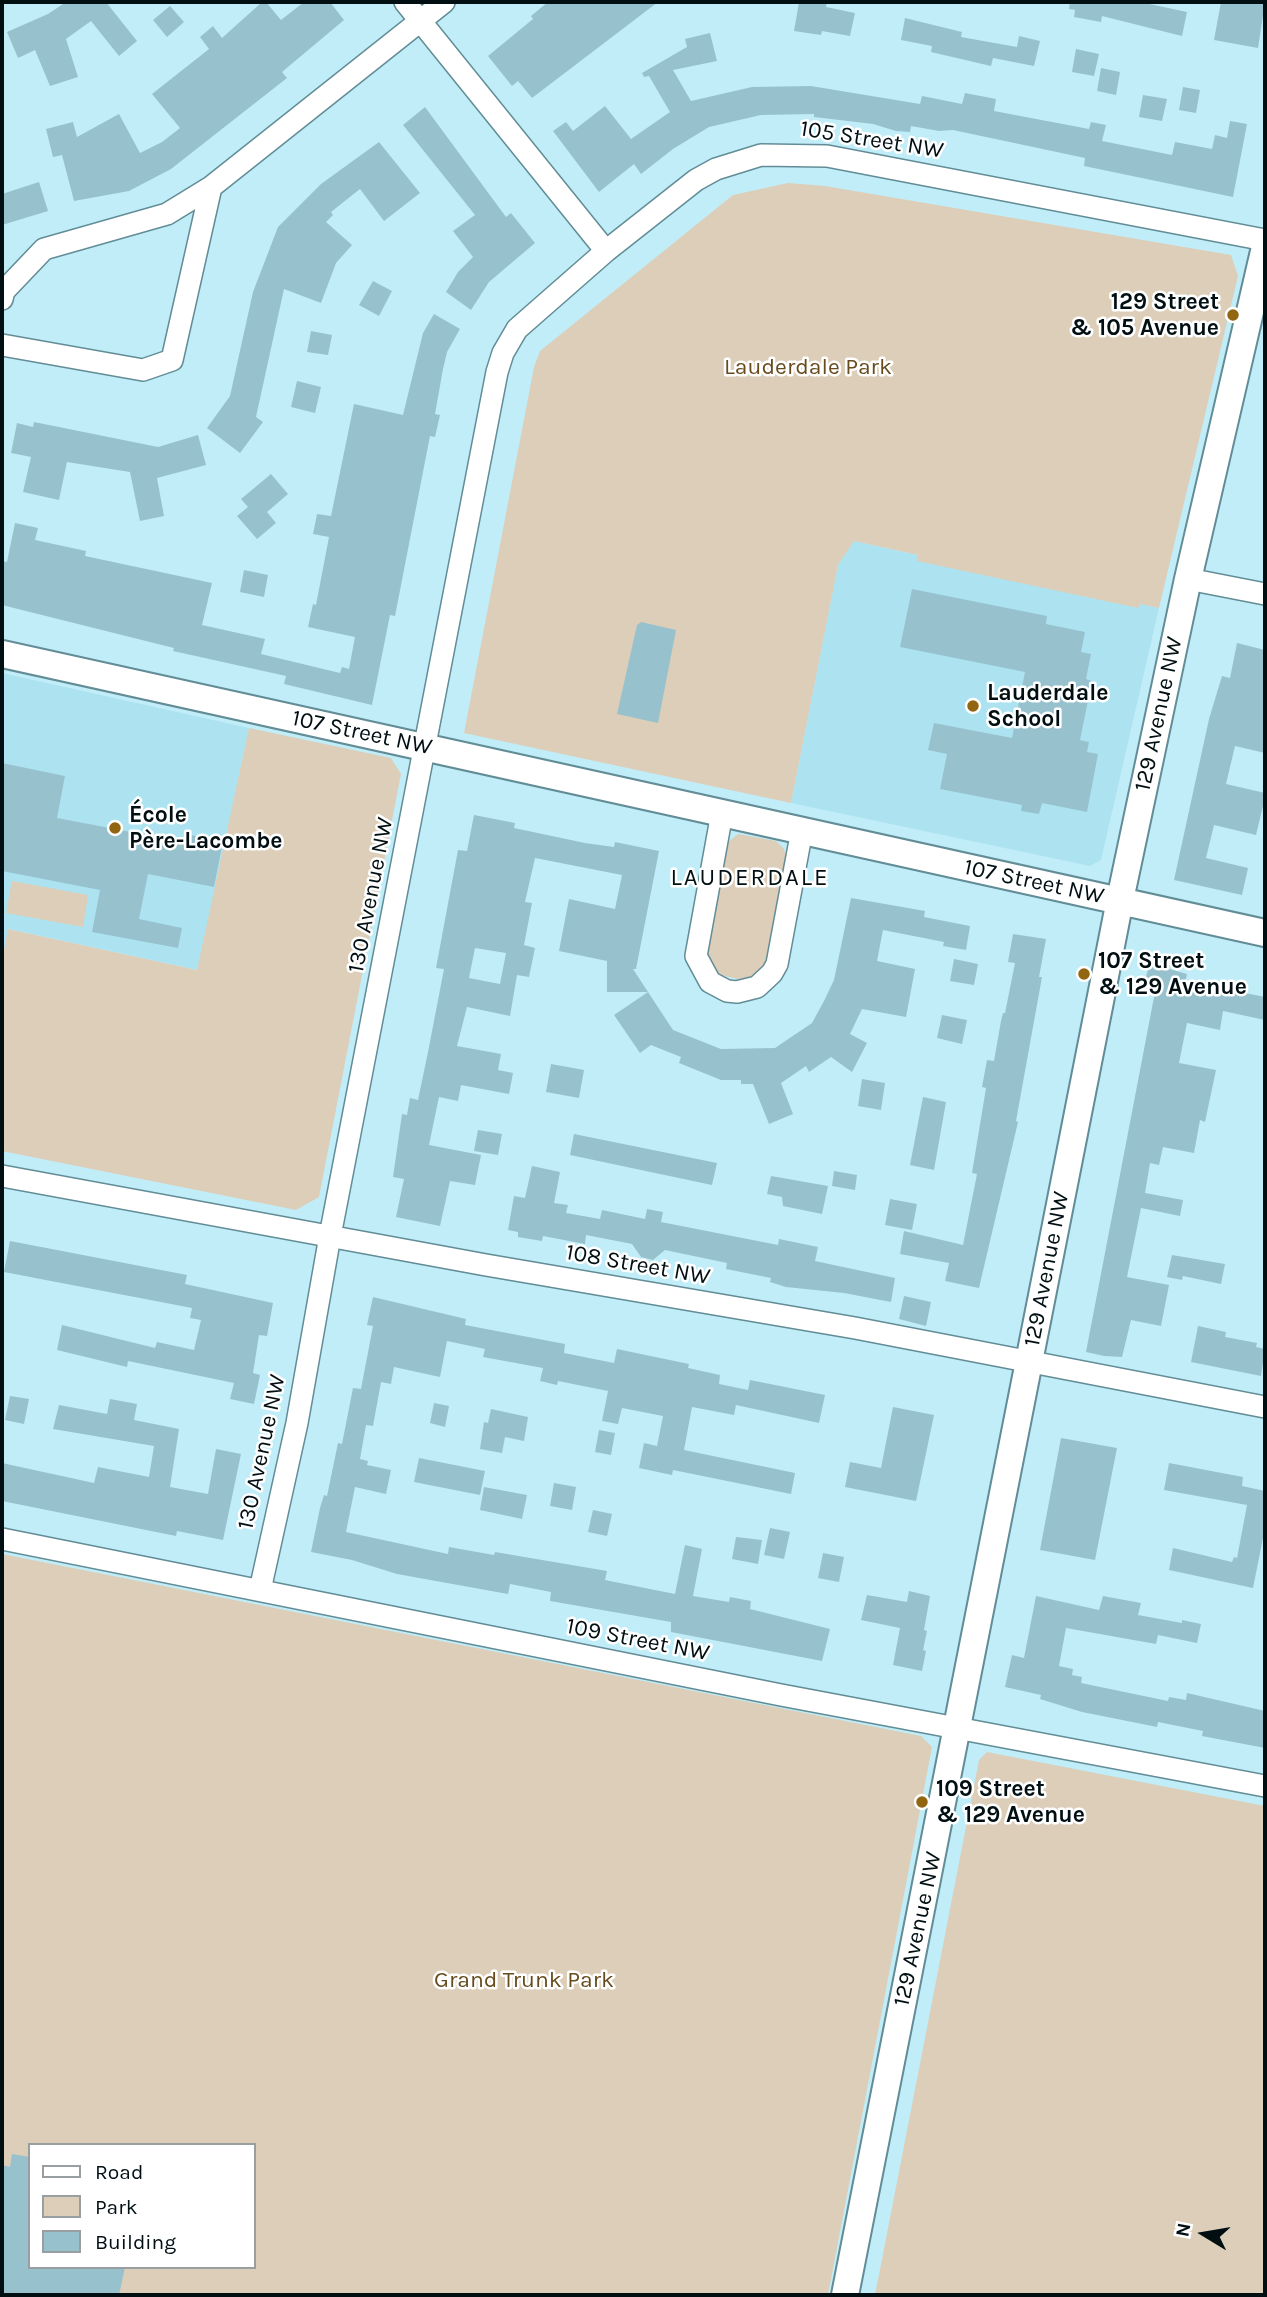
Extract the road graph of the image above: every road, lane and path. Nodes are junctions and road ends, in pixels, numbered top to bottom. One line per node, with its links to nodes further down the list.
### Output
1 (405, 2): 3 (street)
2 (444, 2): 3 (street)
3 (421, 21): 4 (street); 7 (street)
4 (211, 187): 8 (street); 9 (street)
5 (1265, 240): 7 (street, 105 Street NW)
6 (1265, 247): 10 (street, 129 Avenue NW)
7 (606, 251): 13 (street, 130 Avenue NW)
8 (2, 299)
9 (2, 345)
10 (1188, 579): 11 (street); 16 (street, 129 Avenue NW)
11 (1265, 594)
12 (2, 654): 13 (street, 107 Street NW)
13 (427, 747): 14 (street, 107 Street NW); 19 (street, 130 Avenue NW)
14 (722, 813): 15 (street, 107 Street NW); 15 (street)
15 (802, 830): 16 (street, 107 Street NW)
16 (1119, 900): 17 (street, 107 Street NW); 20 (street, 129 Avenue NW)
17 (1265, 933)
18 (2, 1176): 19 (street, 108 Street NW)
19 (330, 1236): 20 (street, 108 Street NW); 23 (street, 130 Avenue NW)
20 (1029, 1363): 21 (street, 108 Street NW); 24 (street, 129 Avenue NW)
21 (1265, 1407)
22 (2, 1539): 23 (street, 109 Street NW)
23 (260, 1591): 24 (street, 109 Street NW)
24 (959, 1727): 25 (street, 109 Street NW); 26 (street, 129 Avenue NW)
25 (1265, 1786)
26 (845, 2295)

